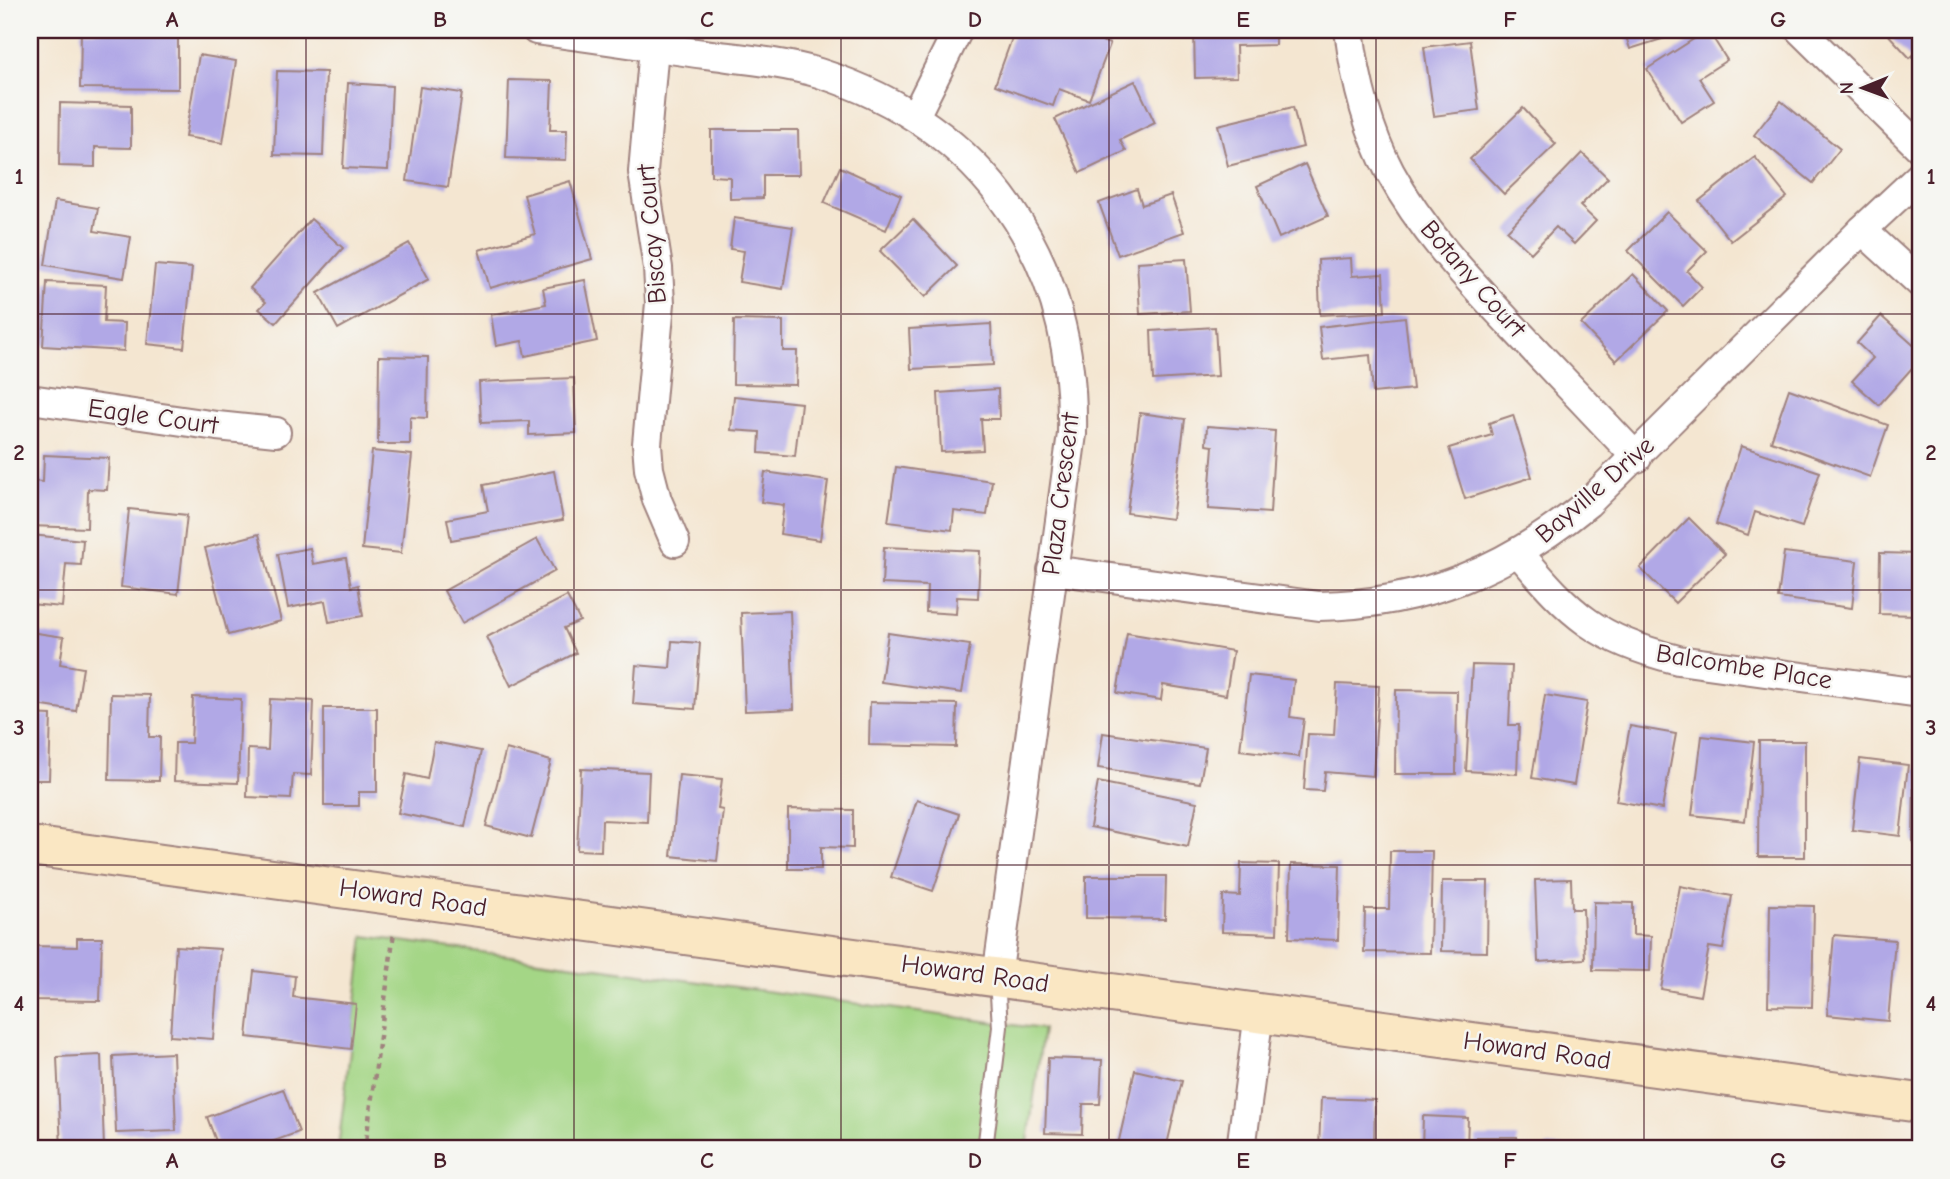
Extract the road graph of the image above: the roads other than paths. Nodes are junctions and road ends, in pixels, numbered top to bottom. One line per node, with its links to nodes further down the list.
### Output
1 (545, 30): 5 (street, Plaza Crescent)
2 (958, 30): 6 (street)
3 (1349, 30): 13 (street, Botany Court)
4 (1800, 30): 7 (street)
5 (654, 47): 6 (street, Plaza Crescent); 14 (street, Biscay Court)
6 (915, 116): 16 (street, Plaza Crescent)
7 (1920, 148)
8 (1920, 176): 9 (street, Bayville Drive)
9 (1861, 230): 10 (street); 13 (street, Bayville Drive)
10 (1920, 283)
11 (30, 399): 12 (street, Eagle Court)
12 (276, 432)
13 (1637, 458): 15 (street, Bayville Drive)
14 (675, 542)
15 (1519, 553): 16 (street, Bayville Drive); 17 (street, Balcombe Place)
16 (1052, 570): 19 (street, Plaza Crescent)
17 (1920, 693)
18 (30, 846): 19 (main road, Howard Road)
19 (997, 977): 20 (main road, Howard Road); 22 (lane)
20 (1259, 1013): 21 (main road, Howard Road); 23 (street)
21 (1920, 1103)
22 (985, 1149)
23 (1241, 1149)

